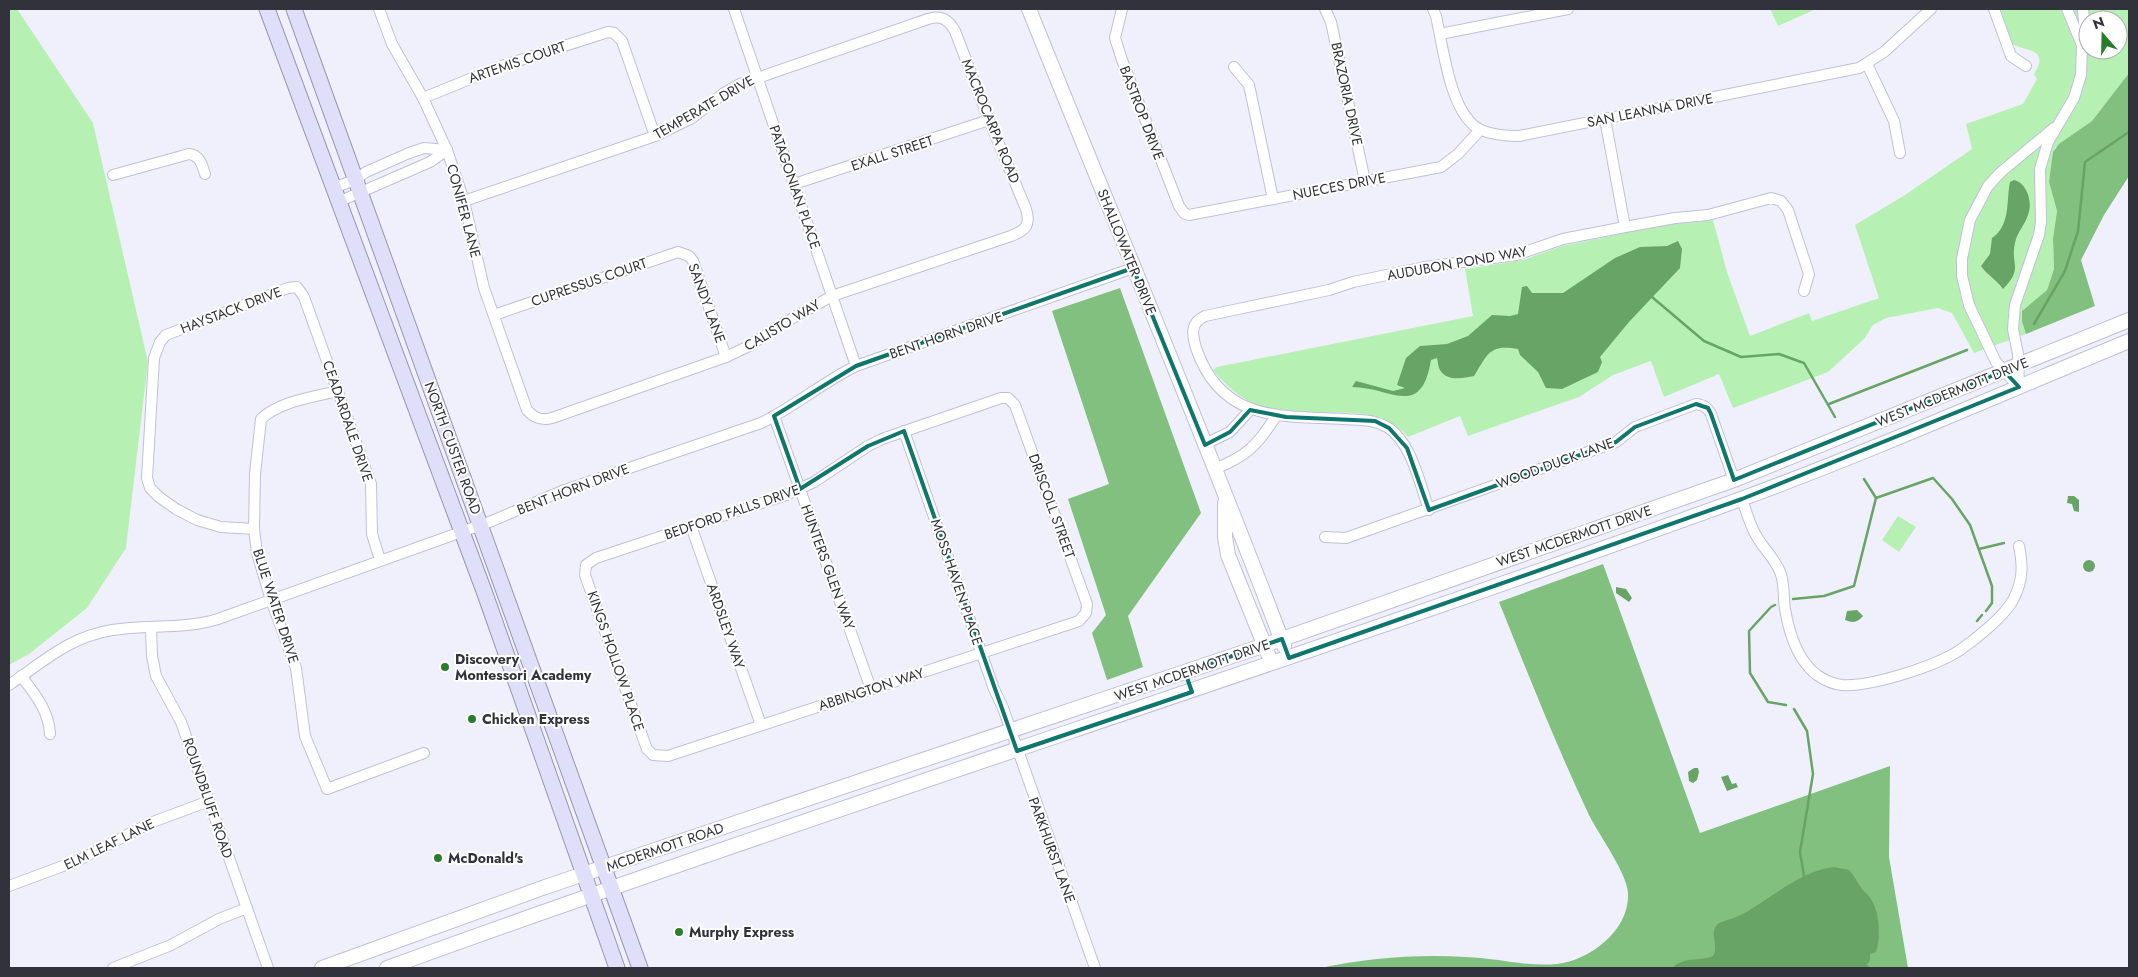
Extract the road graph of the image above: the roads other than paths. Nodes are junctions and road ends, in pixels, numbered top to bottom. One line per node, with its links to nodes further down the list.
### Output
1 (267, 9): 34 (main road, NORTH CUSTER ROAD)
2 (294, 9): 33 (main road, NORTH CUSTER ROAD)
3 (379, 9): 21 (street, CONIFER LANE)
4 (734, 9): 20 (street, PATAGONIAN PLACE)
5 (1029, 9): 41 (main road, SHALLOWATER DRIVE)
6 (1122, 9): 37 (street, BASTROP DRIVE)
7 (1325, 9): 31 (street, BRAZORIA DRIVE)
8 (1433, 9): 14 (street)
9 (1568, 9): 14 (street)
10 (1932, 9): 17 (street, SAN LEANNA DRIVE)
11 (1994, 9): 18 (street)
12 (2067, 9): 15 (street)
13 (945, 19): 20 (street, TEMPERATE DRIVE); 22 (street, MACROCARPA ROAD)
14 (1440, 34): 25 (street)
15 (2078, 35)
16 (2082, 60): 24 (street)
17 (1867, 64): 23 (street, SAN LEANNA DRIVE); 28 (street)
18 (2026, 66)
19 (1234, 67): 35 (street)
20 (757, 77): 26 (street, TEMPERATE DRIVE); 32 (street, PATAGONIAN PLACE)
21 (423, 98): 26 (street, ARTEMIS COURT); 27 (street, CONIFER LANE)
22 (989, 120): 32 (street, EXALL STREET); 38 (street, MACROCARPA ROAD)
23 (1605, 120): 25 (street, SAN LEANNA DRIVE); 39 (street)
24 (2059, 125): 49 (street); 51 (street)
25 (1480, 130): 31 (street, NUECES DRIVE)
26 (655, 136): 36 (street, TEMPERATE DRIVE)
27 (447, 150): 33 (street); 33 (street); 36 (street, CONIFER LANE)
28 (1900, 153)
29 (205, 174): 30 (street)
30 (114, 175)
31 (1365, 181): 35 (street, NUECES DRIVE)
32 (794, 184): 44 (street, PATAGONIAN PLACE)
33 (358, 186): 34 (street); 34 (street); 67 (main road, NORTH CUSTER ROAD)
34 (335, 195): 70 (main road, NORTH CUSTER ROAD)
35 (1273, 199): 37 (street, NUECES DRIVE)
36 (464, 201): 45 (street, CONIFER LANE)
37 (1184, 213)
38 (1027, 226): 44 (street, CALISTO WAY)
39 (1626, 227): 43 (street, AUDUBON POND WAY); 55 (street, AUDUBON POND WAY)
40 (684, 253): 45 (street, CUPRESSUS COURT); 48 (street, SANDY LANE)
41 (1133, 268): 50 (street, BENT HORN DRIVE); 60 (main road, SHALLOWATER DRIVE)
42 (296, 287): 53 (street, CEADARDALE DRIVE); 69 (street, HAYSTACK DRIVE)
43 (1804, 291)
44 (832, 296): 48 (street, CALISTO WAY); 50 (street, PATAGONIAN PLACE)
45 (494, 315): 58 (street, CONIFER LANE)
46 (2129, 320): 49 (main road, WEST MCDERMOTT DRIVE)
47 (2129, 341): 52 (main road, WEST MCDERMOTT DRIVE)
48 (726, 356): 58 (street, CALISTO WAY)
49 (2019, 365): 51 (main road, WEST MCDERMOTT DRIVE); 52 (street)
50 (856, 366): 56 (street, BENT HORN DRIVE)
51 (2004, 371): 52 (street); 62 (main road, WEST MCDERMOTT DRIVE)
52 (2019, 386): 65 (main road, WEST MCDERMOTT DRIVE)
53 (338, 391): 69 (street, BLUE WATER DRIVE); 73 (street, CEADARDALE DRIVE)
54 (1012, 400): 59 (street, BEDFORD FALLS DRIVE); 78 (street, DRISCOLL STREET)
55 (1250, 410): 57 (street); 60 (street)
56 (774, 416): 63 (street, HUNTERS GLEN WAY); 67 (street, BENT HORN DRIVE)
57 (1276, 416): 61 (street); 66 (street)
58 (535, 418)
59 (904, 431): 63 (street, BEDFORD FALLS DRIVE); 82 (street, MOSS HAVEN PLACE)
60 (1205, 444): 61 (main road, SHALLOWATER DRIVE)
61 (1215, 469): 64 (main road, SHALLOWATER DRIVE)
62 (1734, 480): 65 (main road); 66 (street, WOOD DUCK LANE); 80 (main road, WEST MCDERMOTT DRIVE)
63 (800, 489): 68 (street, BEDFORD FALLS DRIVE); 90 (street, HUNTERS GLEN WAY)
64 (1225, 495): 74 (main road, SHALLOWATER DRIVE); 76 (main road, SHALLOWATER DRIVE)
65 (1742, 499): 72 (street); 83 (main road, WEST MCDERMOTT DRIVE)
66 (1429, 510): 71 (street, WOOD DUCK LANE)
67 (481, 524): 70 (street, BENT HORN DRIVE); 84 (main road, NORTH CUSTER ROAD)
68 (691, 526): 75 (street, BEDFORD FALLS DRIVE); 92 (street, ARDSLEY WAY)
69 (254, 529): 77 (street, BLUE WATER DRIVE)
70 (462, 531): 73 (street, BENT HORN DRIVE); 86 (main road, NORTH CUSTER ROAD)
71 (1325, 537)
72 (2019, 546)
73 (380, 560): 77 (street, BENT HORN DRIVE)
74 (1232, 564): 76 (main road); 81 (main road, SHALLOWATER DRIVE)
75 (586, 565): 97 (street, KINGS HOLLOW PLACE)
76 (1257, 575): 80 (main road, SHALLOWATER DRIVE)
77 (271, 600): 79 (street, BENT HORN DRIVE); 96 (street, BLUE WATER DRIVE)
78 (1086, 613): 82 (street, ABBINGTON WAY)
79 (151, 628): 88 (street, BENT HORN DRIVE); 99 (street, ROUNDBLUFF ROAD)
80 (1282, 639): 81 (main road, WEST MCDERMOTT DRIVE); 83 (main road, SHALLOWATER DRIVE)
81 (1265, 646): 85 (main road, SHALLOWATER DRIVE); 87 (main road, WEST MCDERMOTT DRIVE)
82 (982, 653): 90 (street, ABBINGTON WAY); 93 (street, MOSS HAVEN PLACE)
83 (1289, 658): 85 (main road, WEST MCDERMOTT DRIVE)
84 (529, 661): 86 (main road); 101 (main road, NORTH CUSTER ROAD)
85 (1271, 664): 91 (main road, WEST MCDERMOTT DRIVE)
86 (512, 669): 102 (main road, NORTH CUSTER ROAD)
87 (1185, 672): 91 (main road); 93 (main road, WEST MCDERMOTT DRIVE)
88 (22, 676): 89 (street, BENT HORN DRIVE); 94 (street)
89 (9, 685)
90 (871, 689): 92 (street, ABBINGTON WAY)
91 (1192, 692): 95 (main road, WEST MCDERMOTT DRIVE)
92 (761, 725): 97 (street, ABBINGTON WAY)
93 (1011, 732): 95 (street, PARKHURST LANE); 98 (main road, MCDERMOTT ROAD)
94 (50, 734)
95 (1017, 750): 100 (main road, MCDERMOTT ROAD); 115 (street, PARKHURST LANE)
96 (424, 753)
97 (653, 755)
98 (829, 793): 100 (main road); 101 (main road, MCDERMOTT ROAD)
99 (209, 801): 103 (street, ELM LEAF LANE); 106 (street, ROUNDBLUFF ROAD)
100 (836, 812): 104 (main road, MCDERMOTT ROAD)
101 (604, 868): 102 (main road, MCDERMOTT ROAD); 104 (main road, NORTH CUSTER ROAD)
102 (584, 874): 105 (main road, NORTH CUSTER ROAD); 107 (main road, MCDERMOTT ROAD)
103 (9, 886)
104 (611, 887): 105 (main road, MCDERMOTT ROAD); 114 (main road, NORTH CUSTER ROAD)
105 (591, 894): 108 (main road, MCDERMOTT ROAD); 113 (main road, NORTH CUSTER ROAD)
106 (247, 908): 109 (street); 110 (street, ROUNDBLUFF ROAD)
107 (411, 936): 108 (main road); 111 (main road, MCDERMOTT ROAD)
108 (419, 957): 112 (main road, MCDERMOTT ROAD)
109 (113, 968)
110 (268, 968)
111 (322, 968)
112 (387, 968)
113 (617, 968)
114 (640, 968)
115 (1095, 968)

